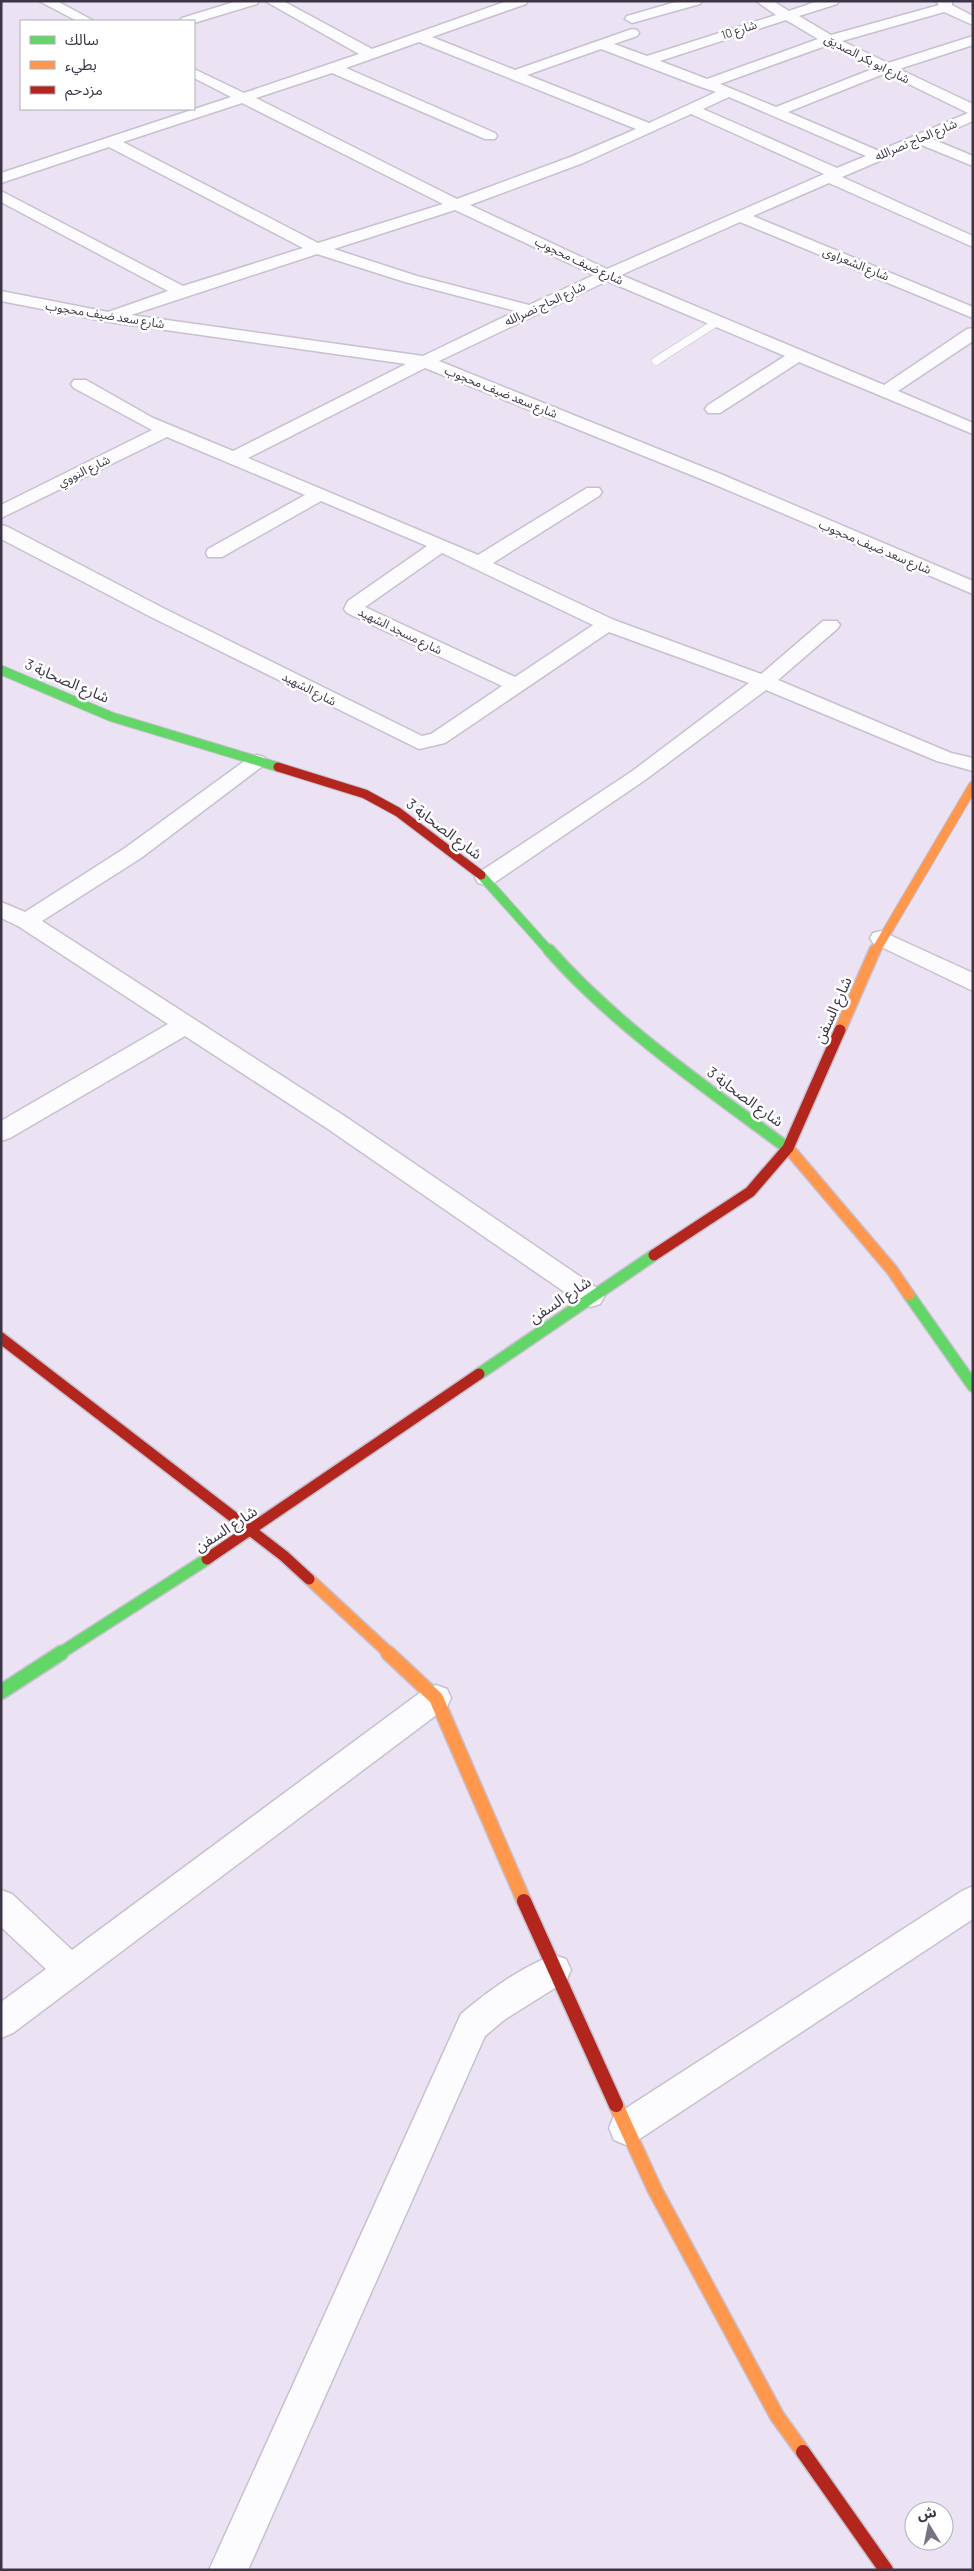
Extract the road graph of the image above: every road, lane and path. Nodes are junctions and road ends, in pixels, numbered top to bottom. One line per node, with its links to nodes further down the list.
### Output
1 (46, 1): 11 (street)
2 (252, 1): 12 (street)
3 (272, 1): 18 (street)
4 (521, 1): 14 (street)
5 (695, 1): 8 (street)
6 (763, 1): 10 (street, شارع ابو بكر الصديق)
7 (832, 1): 10 (street, شارع 10)
8 (678, 3): 17 (street)
9 (947, 3): 13 (street); 15 (street)
10 (785, 14): 15 (street, شارع ابو بكر الصديق); 19 (street, شارع 10)
11 (84, 20)
12 (190, 20)
13 (973, 21)
14 (418, 37): 18 (street); 23 (street)
15 (829, 40): 21 (street, شارع ابو بكر الصديق); 24 (street)
16 (973, 40): 21 (street)
17 (601, 44): 19 (street); 23 (street)
18 (370, 54): 20 (street)
19 (647, 61): 24 (street)
20 (333, 68): 26 (street); 34 (street)
21 (884, 69): 28 (street, شارع ابو بكر الصديق); 29 (street)
22 (195, 74): 26 (street, شارع ضيف محجوب)
23 (514, 75): 32 (street)
24 (706, 84): 25 (street)
25 (729, 92): 27 (street); 29 (street)
26 (244, 98): 36 (street); 42 (street, شارع ضيف محجوب)
27 (691, 108): 32 (street); 39 (street)
28 (973, 110)
29 (775, 112): 37 (street)
30 (973, 116): 31 (street, شارع الحاج نصرالله)
31 (957, 123): 33 (street); 35 (street, شارع الحاج نصرالله)
32 (648, 128): 42 (street)
33 (973, 129)
34 (490, 136)
35 (919, 139): 37 (street, شارع الحاج نصرالله); 38 (street)
36 (111, 142): 40 (street); 45 (street)
37 (878, 156): 39 (street, شارع الحاج نصرالله)
38 (973, 162)
39 (833, 175): 43 (street, شارع الحاج نصرالله); 44 (street)
40 (1, 178)
41 (1, 196): 47 (street)
42 (456, 204): 45 (street); 46 (street, شارع ضيف محجوب)
43 (739, 216): 46 (street, شارع الحاج نصرالله); 50 (street, شارع الشعراوى)
44 (973, 242)
45 (315, 248): 47 (street); 51 (street)
46 (607, 275): 51 (street, شارع الحاج نصرالله); 54 (street, شارع ضيف محجوب)
47 (180, 291): 53 (street)
48 (973, 296): 50 (street)
49 (7, 301): 53 (street, شارع سعد ضيف محجوب)
50 (955, 304): 52 (street, شارع الشعراوى)
51 (532, 310): 57 (street, شارع الحاج نصرالله)
52 (973, 313)
53 (109, 318): 57 (street, شارع سعد ضيف محجوب)
54 (718, 322): 56 (street, شارع ضيف محجوب); 58 (lane)
55 (973, 333): 60 (street)
56 (797, 356): 60 (street, شارع ضيف محجوب); 61 (street)
57 (424, 361): 64 (street, شارع الحاج نصرالله); 72 (street, شارع سعد ضيف محجوب)
58 (656, 361)
59 (80, 384): 63 (street)
60 (884, 393): 62 (street, شارع ضيف محجوب)
61 (714, 409)
62 (973, 429)
63 (168, 430): 64 (street); 67 (street, شارع النووي)
64 (234, 458): 66 (street)
65 (592, 492): 71 (street)
66 (320, 494): 69 (street); 70 (street)
67 (1, 512)
68 (1, 531): 77 (street, شارع الشهيد)
69 (441, 545): 71 (street); 77 (street, شارع مسجد الشهيد)
70 (215, 553)
71 (481, 562): 73 (street)
72 (973, 588)
73 (607, 624): 76 (street); 77 (street, شارع الشهيد)
74 (830, 624): 76 (street)
75 (1, 670): 78 (street, شارع الصحابة 3)
76 (764, 682): 79 (street); 81 (street)
77 (517, 686)
78 (257, 761): 81 (street, شارع الصحابة 3); 83 (street)
79 (973, 765)
80 (973, 786): 84 (street, شارع السفن)
81 (486, 878): 88 (street, شارع الصحابة 3)
82 (1, 909): 83 (street)
83 (26, 921): 86 (street)
84 (881, 938): 85 (street); 88 (street, شارع السفن)
85 (973, 983)
86 (187, 1024): 87 (street); 89 (street)
87 (1, 1132)
88 (788, 1148): 89 (street, شارع السفن); 91 (street, شارع الصحابة 3)
89 (591, 1297): 92 (street, شارع السفن)
90 (1, 1338): 92 (street)
91 (973, 1386)
92 (252, 1530): 93 (street, شارع السفن); 94 (street)
93 (1, 1692)
94 (436, 1698): 97 (street); 98 (street)
95 (973, 1900): 100 (street)
96 (1, 1905): 97 (street)
97 (70, 1970): 99 (street)
98 (554, 1970): 100 (street); 101 (street)
99 (1, 2022)
100 (626, 2128): 102 (street)
101 (228, 2570)
102 (886, 2570)

